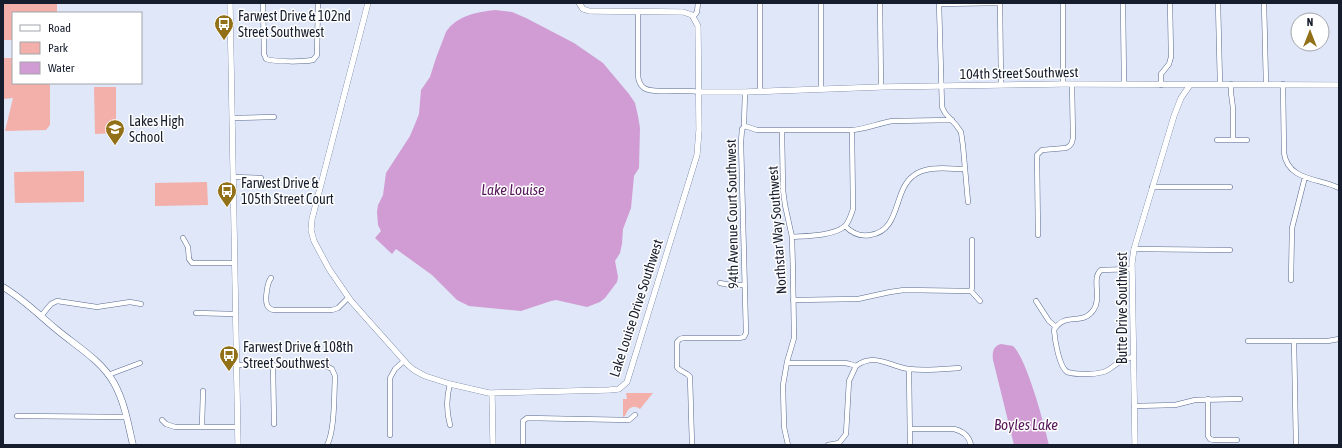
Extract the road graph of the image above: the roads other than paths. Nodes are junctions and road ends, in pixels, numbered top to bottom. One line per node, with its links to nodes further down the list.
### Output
1 (230, 3): 37 (street)
2 (263, 3): 3 (street)
3 (318, 3)
4 (368, 3): 68 (street, Lake Louise Drive Southwest)
5 (579, 3): 17 (street)
6 (698, 3): 18 (street)
7 (760, 3): 33 (street)
8 (821, 3): 32 (street)
9 (880, 3): 31 (street)
10 (939, 3): 11 (street); 30 (street)
11 (1000, 3): 28 (street)
12 (1063, 3): 19 (street)
13 (1123, 3): 21 (street)
14 (1170, 3): 22 (street)
15 (1218, 3): 24 (street)
16 (1264, 3): 26 (street)
17 (638, 12): 18 (street); 34 (street)
18 (693, 17): 34 (street, Lake Louise Drive Southwest)
19 (1064, 84): 20 (street, 104th Street Southwest); 28 (street, 104th Street Southwest)
20 (1072, 84): 21 (street, 104th Street Southwest); 54 (street)
21 (1124, 84): 22 (street, 104th Street Southwest)
22 (1161, 84): 23 (street, 104th Street Southwest)
23 (1190, 84): 24 (street, 104th Street Southwest); 49 (street, Butte Drive Southwest)
24 (1220, 84): 25 (street, 104th Street Southwest)
25 (1231, 84): 26 (street, 104th Street Southwest); 43 (street)
26 (1266, 84): 27 (street, 104th Street Southwest)
27 (1282, 84): 29 (street, 104th Street Southwest); 47 (street)
28 (1001, 85): 30 (street, 104th Street Southwest)
29 (1339, 85)
30 (941, 86): 31 (street, 104th Street Southwest); 38 (street)
31 (881, 87): 32 (street, 104th Street Southwest)
32 (821, 90): 33 (street, 104th Street Southwest)
33 (760, 91): 35 (street, 104th Street Southwest)
34 (699, 92): 35 (street, 104th Street Southwest); 92 (street, Lake Louise Drive Southwest)
35 (745, 92): 39 (street, 94th Avenue Court Southwest)
36 (274, 117): 37 (street)
37 (232, 118): 46 (street)
38 (952, 120): 40 (street); 45 (street)
39 (745, 126): 41 (street); 65 (street, 94th Avenue Court Southwest)
40 (852, 130): 41 (street); 53 (street)
41 (782, 131): 55 (street, Northstar Way Southwest)
42 (1217, 140): 43 (street)
43 (1233, 140): 44 (street)
44 (1248, 140)
45 (964, 169): 52 (street); 53 (street)
46 (233, 177): 48 (street); 60 (street)
47 (1306, 177): 51 (street); 63 (street)
48 (261, 178)
49 (1152, 187): 50 (street); 58 (street, Butte Drive Southwest)
50 (1230, 187)
51 (1339, 188)
52 (968, 202)
53 (845, 226): 55 (street)
54 (1038, 235)
55 (792, 237): 69 (street, Northstar Way Southwest)
56 (183, 238): 60 (street)
57 (972, 240): 67 (street)
58 (1134, 249): 59 (street); 61 (street, Butte Drive Southwest)
59 (1230, 250)
60 (234, 263): 74 (street)
61 (1132, 269): 76 (street); 80 (street, Butte Drive Southwest)
62 (271, 278): 68 (street)
63 (1291, 280)
64 (720, 283): 65 (street)
65 (744, 285): 112 (street, 94th Avenue Court Southwest)
66 (3, 287): 75 (main road)
67 (971, 291): 69 (street); 70 (street)
68 (348, 298): 81 (street, Lake Louise Drive Southwest)
69 (793, 300): 83 (street, Northstar Way Southwest)
70 (980, 301)
71 (1036, 301): 76 (street)
72 (141, 304): 75 (street)
73 (196, 313): 74 (street)
74 (235, 314): 84 (street)
75 (41, 316): 89 (main road)
76 (1056, 327): 80 (street)
77 (1339, 339): 79 (street)
78 (1248, 341): 79 (street)
79 (1294, 341): 118 (street)
80 (1134, 357): 95 (street, Butte Drive Southwest)
81 (404, 362): 90 (street, Lake Louise Drive Southwest); 105 (street)
82 (140, 363): 89 (street)
83 (787, 363): 86 (street); 113 (street, Northstar Way Southwest)
84 (236, 365): 85 (street); 103 (street)
85 (273, 365): 100 (street); 109 (street)
86 (856, 366): 88 (street); 114 (street)
87 (959, 368): 88 (street)
88 (909, 369): 104 (street)
89 (108, 375): 98 (main road)
90 (450, 384): 92 (street, Lake Louise Drive Southwest); 101 (street)
91 (203, 391): 102 (street)
92 (492, 393): 110 (street)
93 (1208, 399): 94 (street); 95 (street); 106 (street)
94 (1240, 399)
95 (1134, 406): 117 (street, Butte Drive Southwest)
96 (635, 415): 111 (street)
97 (17, 416): 98 (street)
98 (127, 417): 107 (main road)
99 (162, 420): 102 (street)
100 (274, 424)
101 (450, 425)
102 (202, 426): 103 (street)
103 (237, 427): 108 (street)
104 (910, 428): 115 (street); 116 (street)
105 (390, 435)
106 (1236, 440)
107 (133, 445)
108 (238, 445)
109 (327, 445)
110 (493, 445)
111 (523, 445)
112 (692, 445)
113 (788, 445)
114 (828, 445)
115 (910, 445)
116 (971, 445)
117 (1135, 445)
118 (1296, 445)

